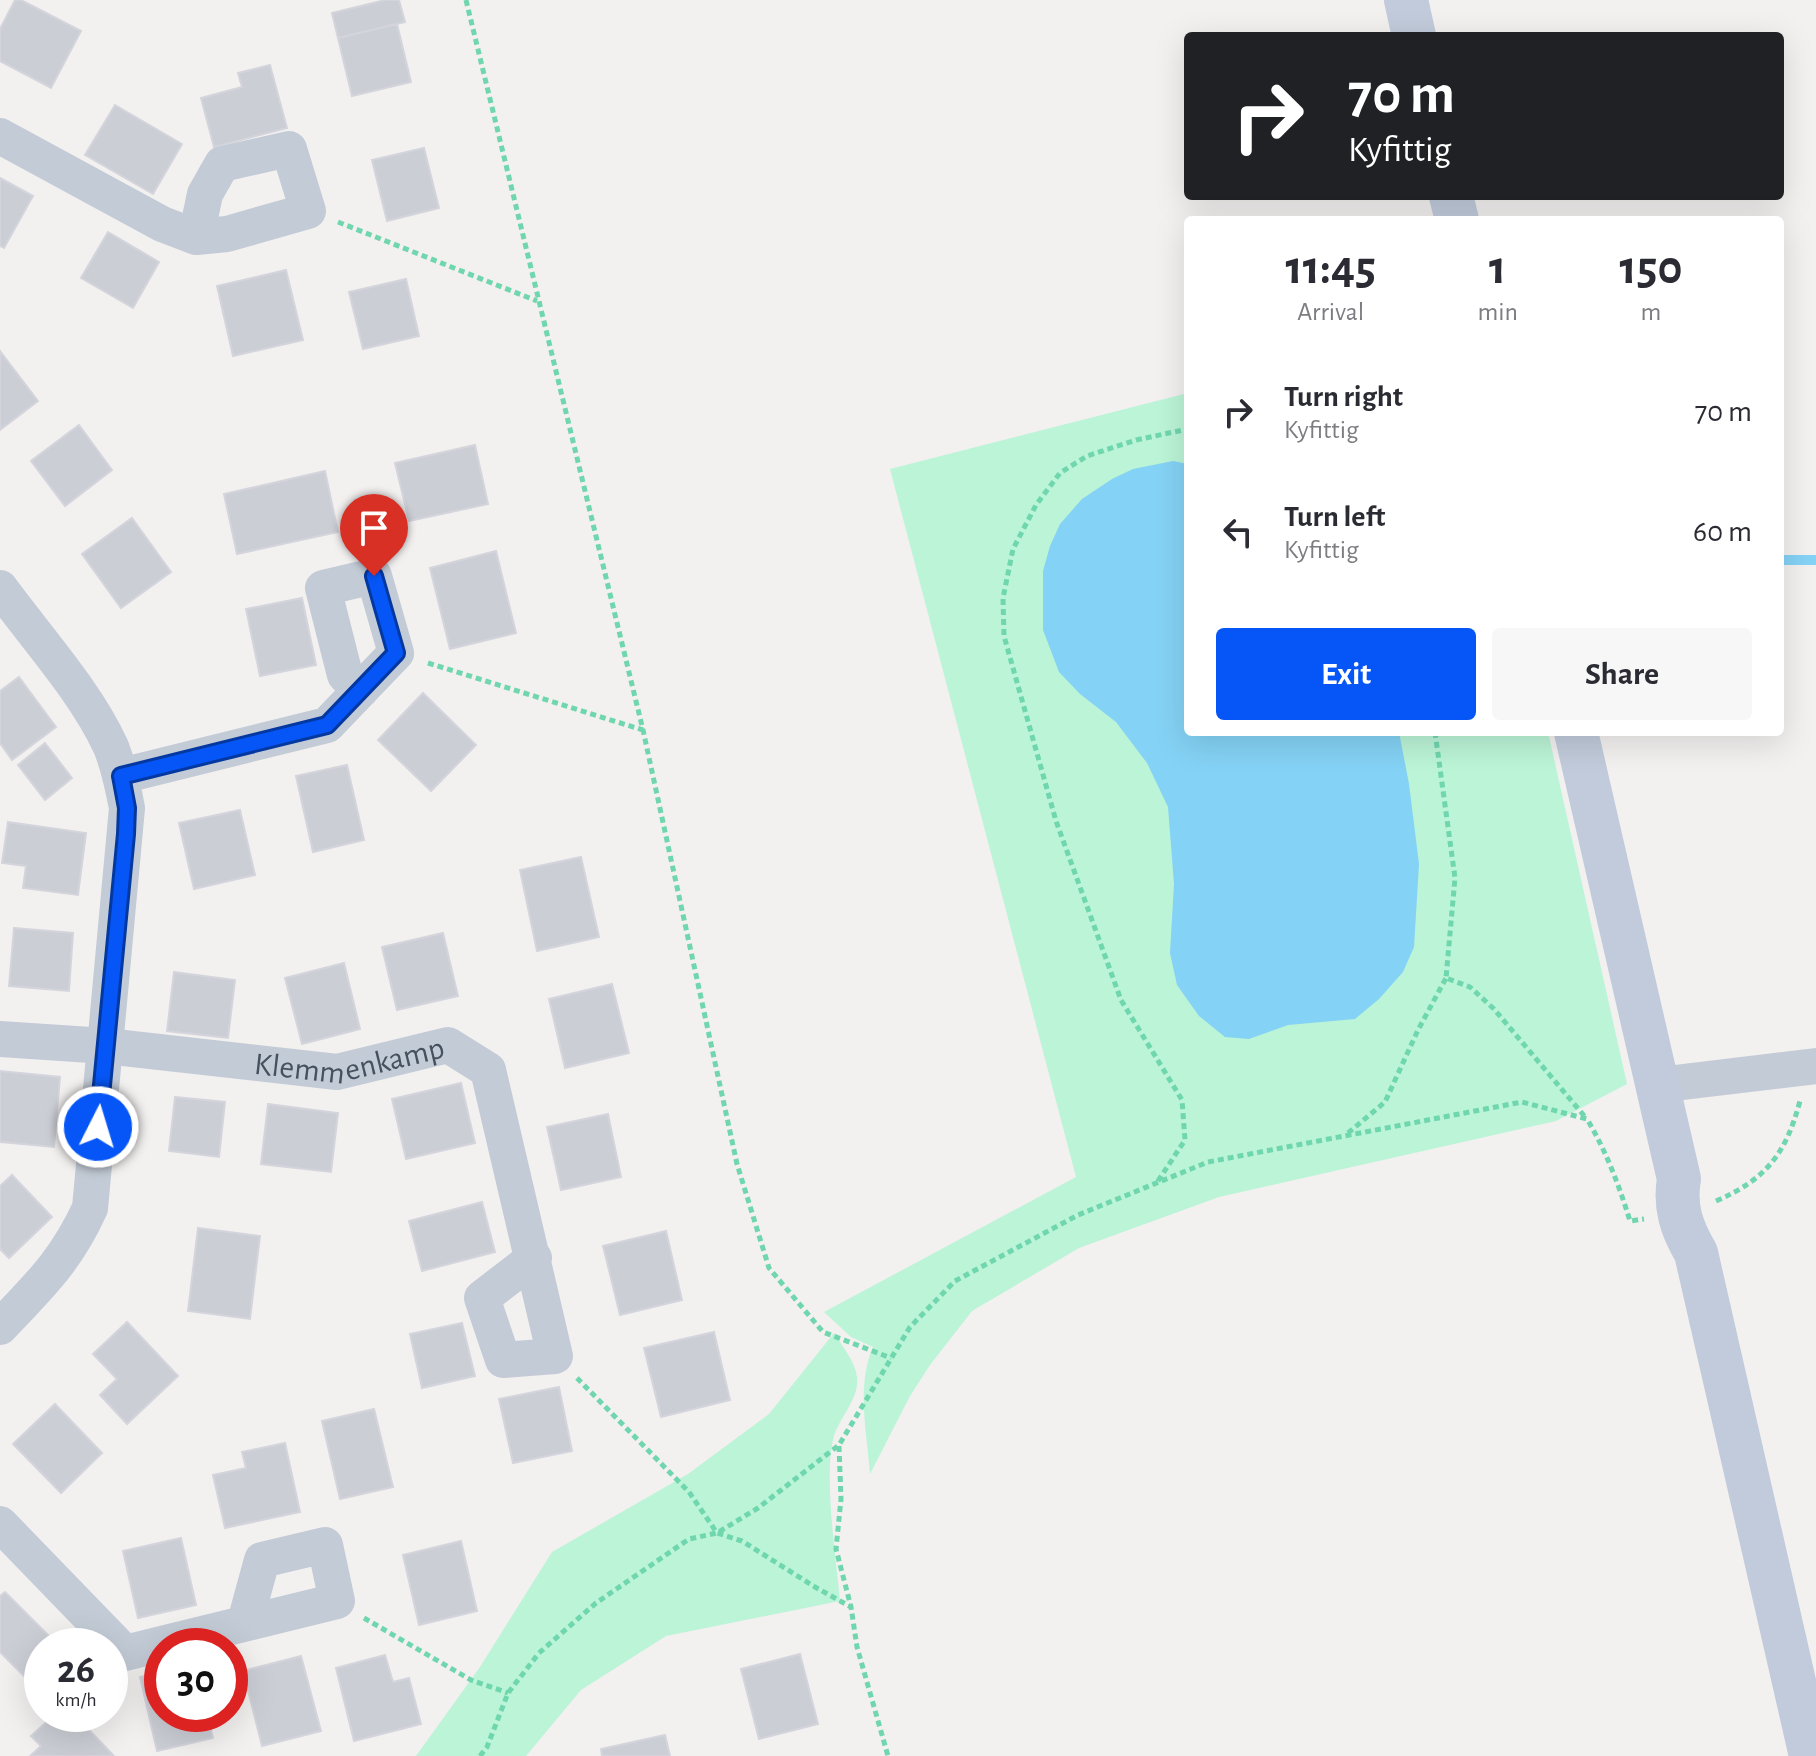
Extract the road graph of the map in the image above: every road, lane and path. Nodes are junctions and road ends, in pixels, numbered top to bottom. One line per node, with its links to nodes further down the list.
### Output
1 (466, 0): 7 (path)
2 (1406, 0): 3 (street)
3 (1413, 32)
4 (0, 136): 6 (street)
5 (308, 211): 6 (street); 6 (street); 7 (path)
6 (196, 237)
7 (538, 302): 12 (path)
8 (1184, 430): 24 (path)
9 (0, 588): 15 (street)
10 (396, 653): 11 (street); 11 (street); 12 (path)
11 (361, 690): 15 (street)
12 (643, 730): 28 (path)
13 (1436, 736): 16 (path)
14 (1577, 736): 20 (street)
15 (121, 776): 18 (street)
16 (1446, 978): 21 (path); 22 (path)
17 (0, 1039): 18 (street, Klemmenkamp)
18 (106, 1046): 25 (street, Klemmenkamp); 26 (street)
19 (1816, 1066): 20 (street)
20 (1658, 1085): 38 (street)
21 (1587, 1119): 22 (path); 23 (path)
22 (1346, 1135): 24 (path)
23 (1599, 1139)
24 (1157, 1183): 28 (path)
25 (534, 1258): 27 (street, Klemmenkamp); 27 (street)
26 (0, 1327)
27 (555, 1356): 31 (path)
28 (891, 1358): 29 (path)
29 (839, 1445): 31 (path); 33 (path)
30 (0, 1524): 34 (street)
31 (717, 1533): 33 (path); 35 (path)
32 (337, 1601): 34 (street); 34 (street); 35 (path)
33 (851, 1607): 37 (path)
34 (245, 1622)
35 (508, 1693): 36 (path)
36 (480, 1756)
37 (888, 1756)
38 (1811, 1756)

